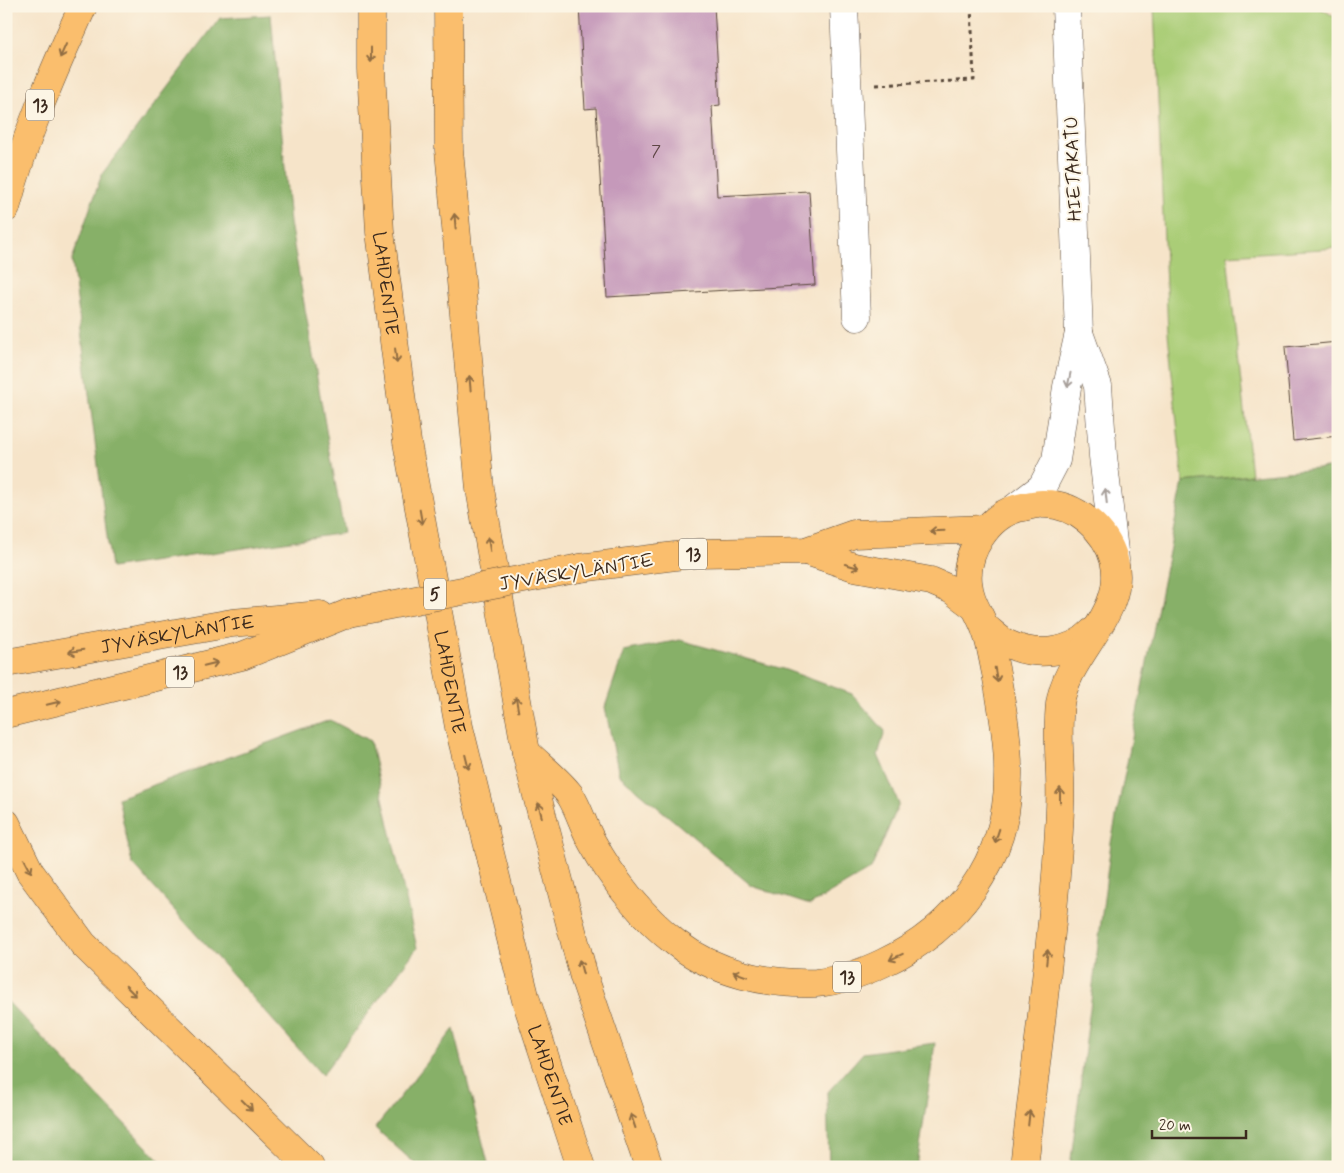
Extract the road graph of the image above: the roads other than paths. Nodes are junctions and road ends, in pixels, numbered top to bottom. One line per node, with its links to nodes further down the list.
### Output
1 (83, 6): 6 (highway, 13, one-way to 6)
2 (371, 6): 22 (highway, LAHDENTIE / 5, one-way to 22)
3 (448, 6): 19 (highway, one-way to 3)
4 (844, 6): 7 (street)
5 (1066, 6): 8 (street, HIETAKATU)
6 (6, 208)
7 (857, 317)
8 (1079, 332): 9 (street, HIETAKATU, one-way to 9); 12 (street, HIETAKATU, one-way to 8)
9 (1012, 510): 10 (highway); 12 (highway)
10 (986, 529): 11 (highway, JYVÄSKYLÄNTIE / 13, one-way to 11); 13 (highway)
11 (806, 551): 13 (highway, JYVÄSKYLÄNTIE / 13, one-way to 13); 14 (highway, JYVÄSKYLÄNTIE / 13, bridge)
12 (1115, 562): 15 (highway)
13 (972, 605): 16 (highway, 13)
14 (349, 613): 17 (highway, JYVÄSKYLÄNTIE / 13, one-way to 17); 18 (highway, JYVÄSKYLÄNTIE / 13, one-way to 14)
15 (1104, 619): 16 (highway); 24 (highway, one-way to 15)
16 (986, 628): 19 (highway, 13, one-way to 19)
17 (6, 663)
18 (6, 714)
19 (526, 752): 23 (highway, one-way to 19)
20 (6, 823): 21 (highway, one-way to 21)
21 (310, 1167)
22 (581, 1167)
23 (649, 1167)
24 (1024, 1167)

